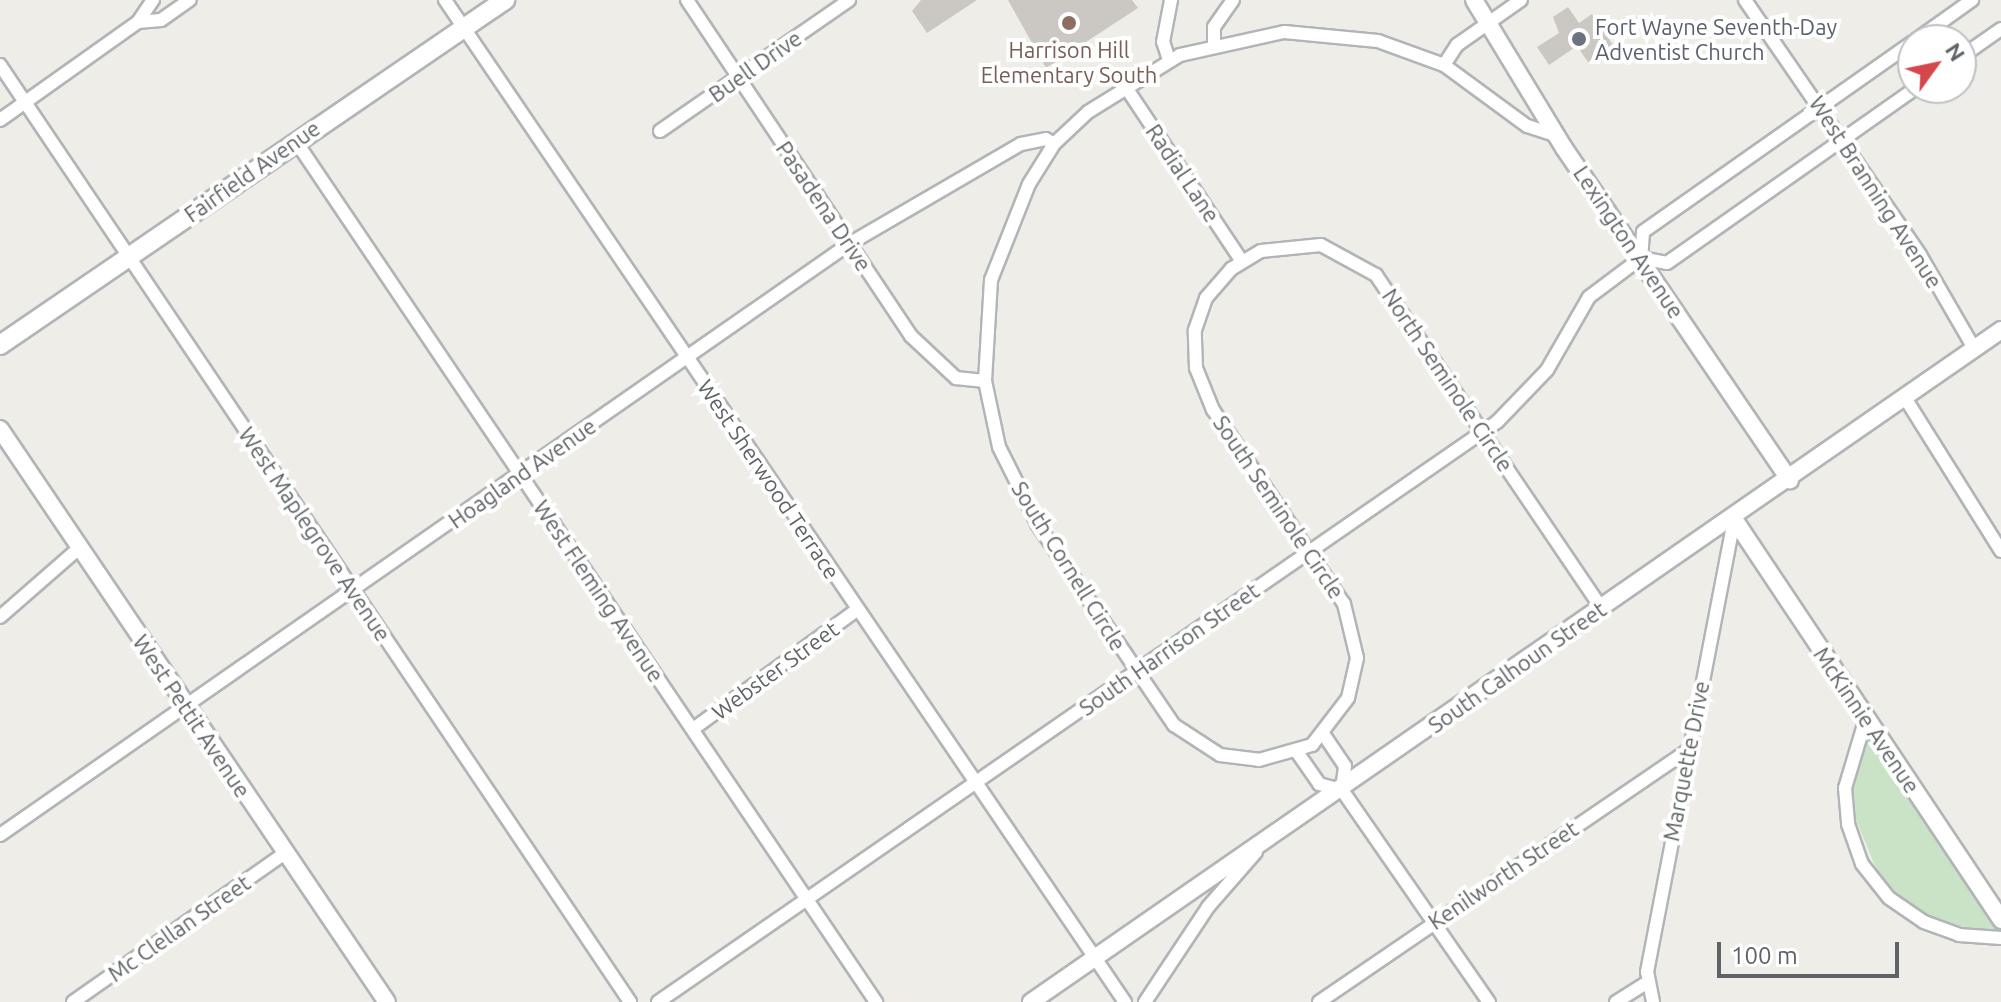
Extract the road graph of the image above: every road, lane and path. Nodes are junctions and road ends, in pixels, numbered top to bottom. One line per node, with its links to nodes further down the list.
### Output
1 (153, 0): 13 (street)
2 (190, 0): 13 (street)
3 (445, 0): 16 (street, West Sherwood Terrace)
4 (505, 0): 16 (main road, Fairfield Avenue)
5 (687, 0): 24 (street, Pasadena Drive)
6 (849, 0): 24 (street, Buell Drive)
7 (1171, 0): 21 (street)
8 (1233, 0): 18 (street)
9 (1474, 0): 14 (street, Lexington Avenue)
10 (1521, 0): 14 (street)
11 (1745, 0): 28 (street, West Branning Avenue)
12 (1972, 0): 15 (street)
13 (138, 22): 26 (street)
14 (1489, 22): 23 (street); 31 (street, Lexington Avenue)
15 (1938, 24)
16 (463, 25): 32 (main road, Fairfield Avenue); 42 (street, West Sherwood Terrace)
17 (2001, 29): 19 (street)
18 (1214, 43): 21 (street, South Cornell Circle); 23 (street, South Cornell Circle)
19 (1977, 46)
20 (1897, 53): 28 (street)
21 (1169, 60): 25 (street, South Cornell Circle)
22 (0, 65): 26 (street, West Maplegrove Avenue)
23 (1444, 65): 31 (street, South Cornell Circle)
24 (738, 77): 30 (street, Buell Drive); 35 (street, Pasadena Drive)
25 (1125, 86): 34 (street, South Cornell Circle); 38 (street, Radial Lane)
26 (25, 102): 29 (street); 36 (street, West Maplegrove Avenue)
27 (1897, 102): 33 (street)
28 (1821, 107): 33 (street, West Branning Avenue); 37 (street)
29 (0, 120)
30 (660, 131)
31 (1555, 135): 37 (street, Lexington Avenue)
32 (295, 140): 36 (main road, Fairfield Avenue); 47 (street, West Fleming Avenue)
33 (1843, 140): 37 (street); 41 (street, West Branning Avenue)
34 (1054, 144): 35 (street, Hoagland Avenue); 43 (street, South Cornell Circle)
35 (849, 244): 42 (street, Hoagland Avenue); 43 (street, Pasadena Drive)
36 (129, 256): 40 (main road, Fairfield Avenue); 53 (street, West Maplegrove Avenue)
37 (1641, 258): 46 (street, South Harrison Street); 48 (street, Lexington Avenue)
38 (1241, 260): 46 (street, North Seminole Circle); 52 (street, South Seminole Circle)
39 (2001, 330): 41 (street, South Calhoun Street)
40 (0, 345)
41 (1974, 348): 44 (street, South Calhoun Street)
42 (688, 358): 47 (street, Hoagland Avenue); 55 (street, West Sherwood Terrace)
43 (985, 381): 57 (street, South Cornell Circle)
44 (1907, 401): 48 (street, South Calhoun Street); 51 (street)
45 (0, 429): 50 (street, West Pettit Avenue)
46 (1484, 432): 52 (street, South Harrison Street); 54 (street, North Seminole Circle)
47 (521, 474): 53 (street, Hoagland Avenue); 60 (street, West Fleming Avenue)
48 (1790, 480): 49 (street, South Calhoun Street)
49 (1734, 519): 54 (street, South Calhoun Street); 59 (street, McKinnie Avenue); 62 (street, Marquette Drive)
50 (79, 548): 56 (street); 58 (street, West Pettit Avenue)
51 (2001, 551)
52 (1309, 552): 57 (street, South Harrison Street); 61 (street, South Seminole Circle)
53 (353, 590): 58 (street, Hoagland Avenue); 79 (street, West Maplegrove Avenue)
54 (1601, 607): 65 (street, South Calhoun Street)
55 (857, 610): 60 (street, Webster Street); 64 (street, West Sherwood Terrace)
56 (0, 617)
57 (1137, 672): 63 (street, South Cornell Circle); 64 (street, South Harrison Street)
58 (187, 707): 66 (street, Hoagland Avenue); 68 (street, West Pettit Avenue)
59 (1866, 718): 72 (street, McKinnie Avenue); 74 (street)
60 (693, 729): 70 (street, West Fleming Avenue)
61 (1324, 735): 63 (street, South Cornell Circle); 65 (street)
62 (1688, 750): 73 (street, Kenilworth Street); 76 (street, Marquette Drive)
63 (1297, 752): 65 (street)
64 (974, 784): 70 (street, South Harrison Street); 75 (street, West Sherwood Terrace)
65 (1342, 790): 67 (street, South Calhoun Street); 73 (street)
66 (0, 835)
67 (1261, 846): 69 (street, South Calhoun Street); 71 (street)
68 (285, 853): 77 (street, Mc Clellan Street); 78 (street, West Pettit Avenue)
69 (1194, 891): 71 (street); 75 (street, South Calhoun Street)
70 (808, 901): 80 (street, South Harrison Street); 81 (street, West Fleming Avenue)
71 (1208, 907): 84 (street)
72 (2001, 920)
73 (1434, 922): 85 (street, Kenilworth Street); 86 (street)
74 (2001, 938)
75 (1092, 960): 82 (street, South Calhoun Street); 83 (street, West Sherwood Terrace)
76 (1646, 983): 87 (street); 88 (street)
77 (73, 1002)
78 (387, 1002)
79 (630, 1002)
80 (658, 1002)
81 (876, 1002)
82 (1031, 1002)
83 (1125, 1002)
84 (1145, 1002)
85 (1319, 1002)
86 (1489, 1002)
87 (1616, 1002)
88 (1653, 1002)

